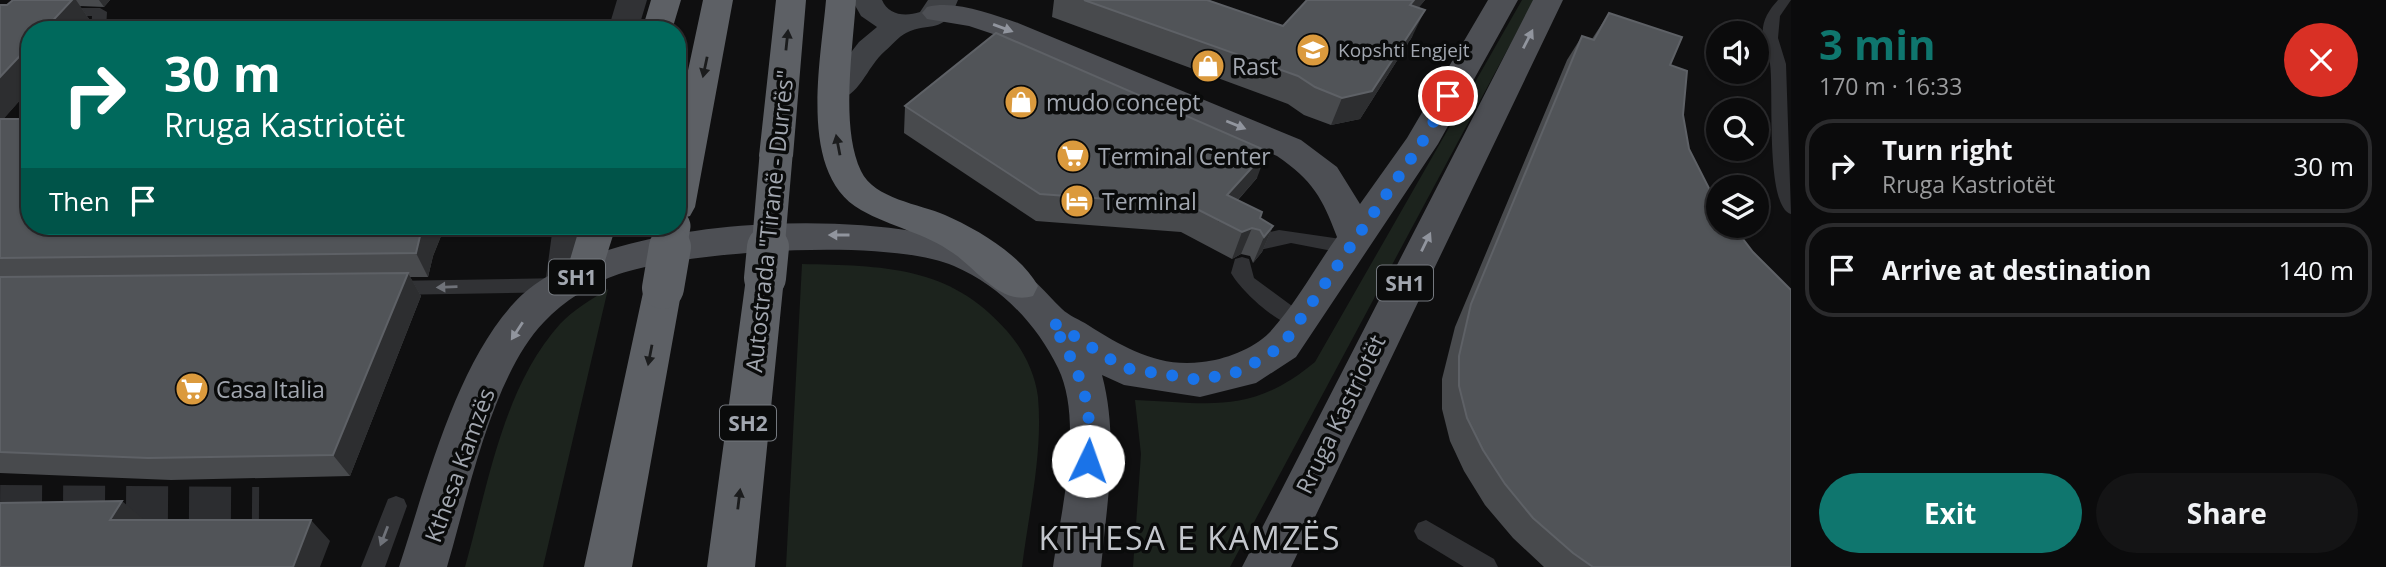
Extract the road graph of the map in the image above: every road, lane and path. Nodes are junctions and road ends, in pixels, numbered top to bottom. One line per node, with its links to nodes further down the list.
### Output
1 (632, 0): 13 (street)
2 (666, 0): 14 (highway)
3 (718, 0): 17 (highway, one-way to 17)
4 (791, 0): 36 (highway, Autostrada "Tiranë - Durrës" / SH2, one-way to 4, bridge)
5 (841, 0): 16 (highway)
6 (867, 0): 15 (main road)
7 (1503, 0): 22 (main road, SH1)
8 (1548, 0): 32 (main road, Rruga Kastriotët / SH1, one-way to 8)
9 (1786, 0): 18 (lane)
10 (940, 6): 15 (main road); 22 (main road, one-way to 22)
11 (50, 12): 12 (lane)
12 (99, 21)
13 (626, 21)
14 (660, 21)
15 (900, 23): 16 (main road)
16 (837, 91): 26 (highway, one-way to 16)
17 (686, 156)
18 (1791, 208)
19 (572, 235): 25 (street)
20 (594, 235): 25 (highway)
21 (672, 235): 35 (highway, one-way to 35, bridge)
22 (1351, 242): 23 (lane); 29 (main road, SH1)
23 (1260, 243)
24 (1242, 264): 29 (lane)
25 (575, 279): 26 (main road, Kthesa Kamzës / SH1, one-way to 25); 27 (lane, one-way to 27); 34 (main road, Kthesa Kamzës / SH1, one-way to 34)
26 (1019, 286): 28 (main road, Kthesa Kamzës / SH1)
27 (368, 289)
28 (1052, 322): 29 (main road, SH1); 37 (main road, Kthesa Kamzës / SH1)
29 (1300, 322)
30 (396, 506): 33 (lane, one-way to 33)
31 (1426, 531): 38 (lane)
32 (1273, 561)
33 (373, 567)
34 (423, 567)
35 (608, 567)
36 (731, 567)
37 (1077, 567)
38 (1486, 567)

